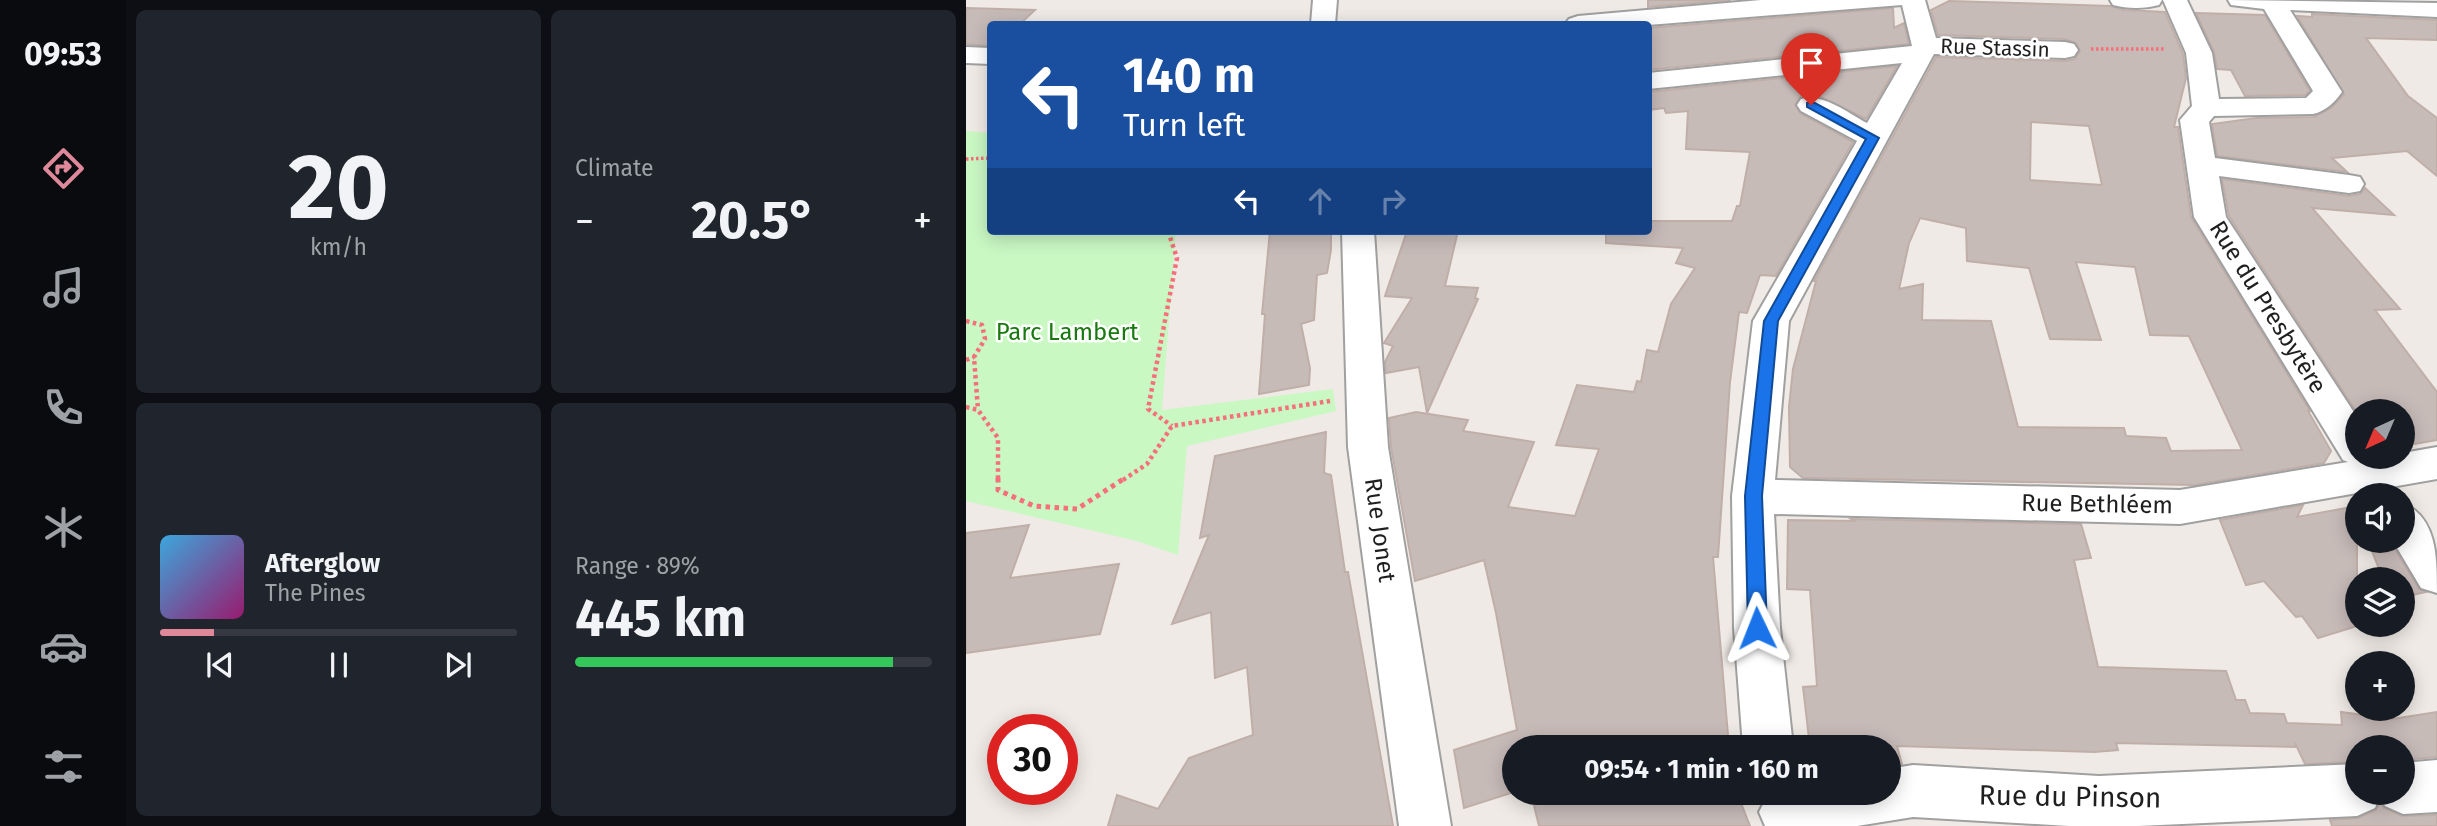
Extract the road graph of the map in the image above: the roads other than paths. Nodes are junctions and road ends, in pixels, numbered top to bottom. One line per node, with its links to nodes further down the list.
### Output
1 (1325, 0): 10 (street)
2 (1893, 0): 11 (street)
3 (1913, 0): 12 (street)
4 (2122, 0): 5 (street)
5 (2150, 0)
6 (2175, 0): 18 (street, Rue du Presbytère)
7 (2240, 0): 8 (street)
8 (2272, 1): 9 (street); 18 (street)
9 (2437, 10)
10 (1323, 21)
11 (1611, 21)
12 (1923, 49): 13 (street, Rue Stassin); 16 (street, Rue Stassin); 19 (street)
13 (2065, 50)
14 (966, 55): 15 (street)
15 (987, 56)
16 (1652, 81)
17 (1811, 105): 19 (street)
18 (2206, 108): 20 (street, Rue du Presbytère)
19 (1873, 138): 27 (street)
20 (2202, 164): 21 (street); 23 (street, Rue du Presbytère)
21 (2349, 184)
22 (1358, 235): 35 (street, Rue Jonet)
23 (2345, 430)
24 (2437, 463): 25 (street, Rue Bethléem)
25 (2415, 465)
26 (2370, 469): 27 (street, Rue Bethléem)
27 (1753, 496): 30 (street)
28 (2415, 540): 29 (street)
29 (2437, 574)
30 (1767, 735)
31 (2437, 786): 32 (street)
32 (2415, 787)
33 (2345, 791): 34 (street, Rue du Pinson)
34 (1786, 810)
35 (1425, 826)

